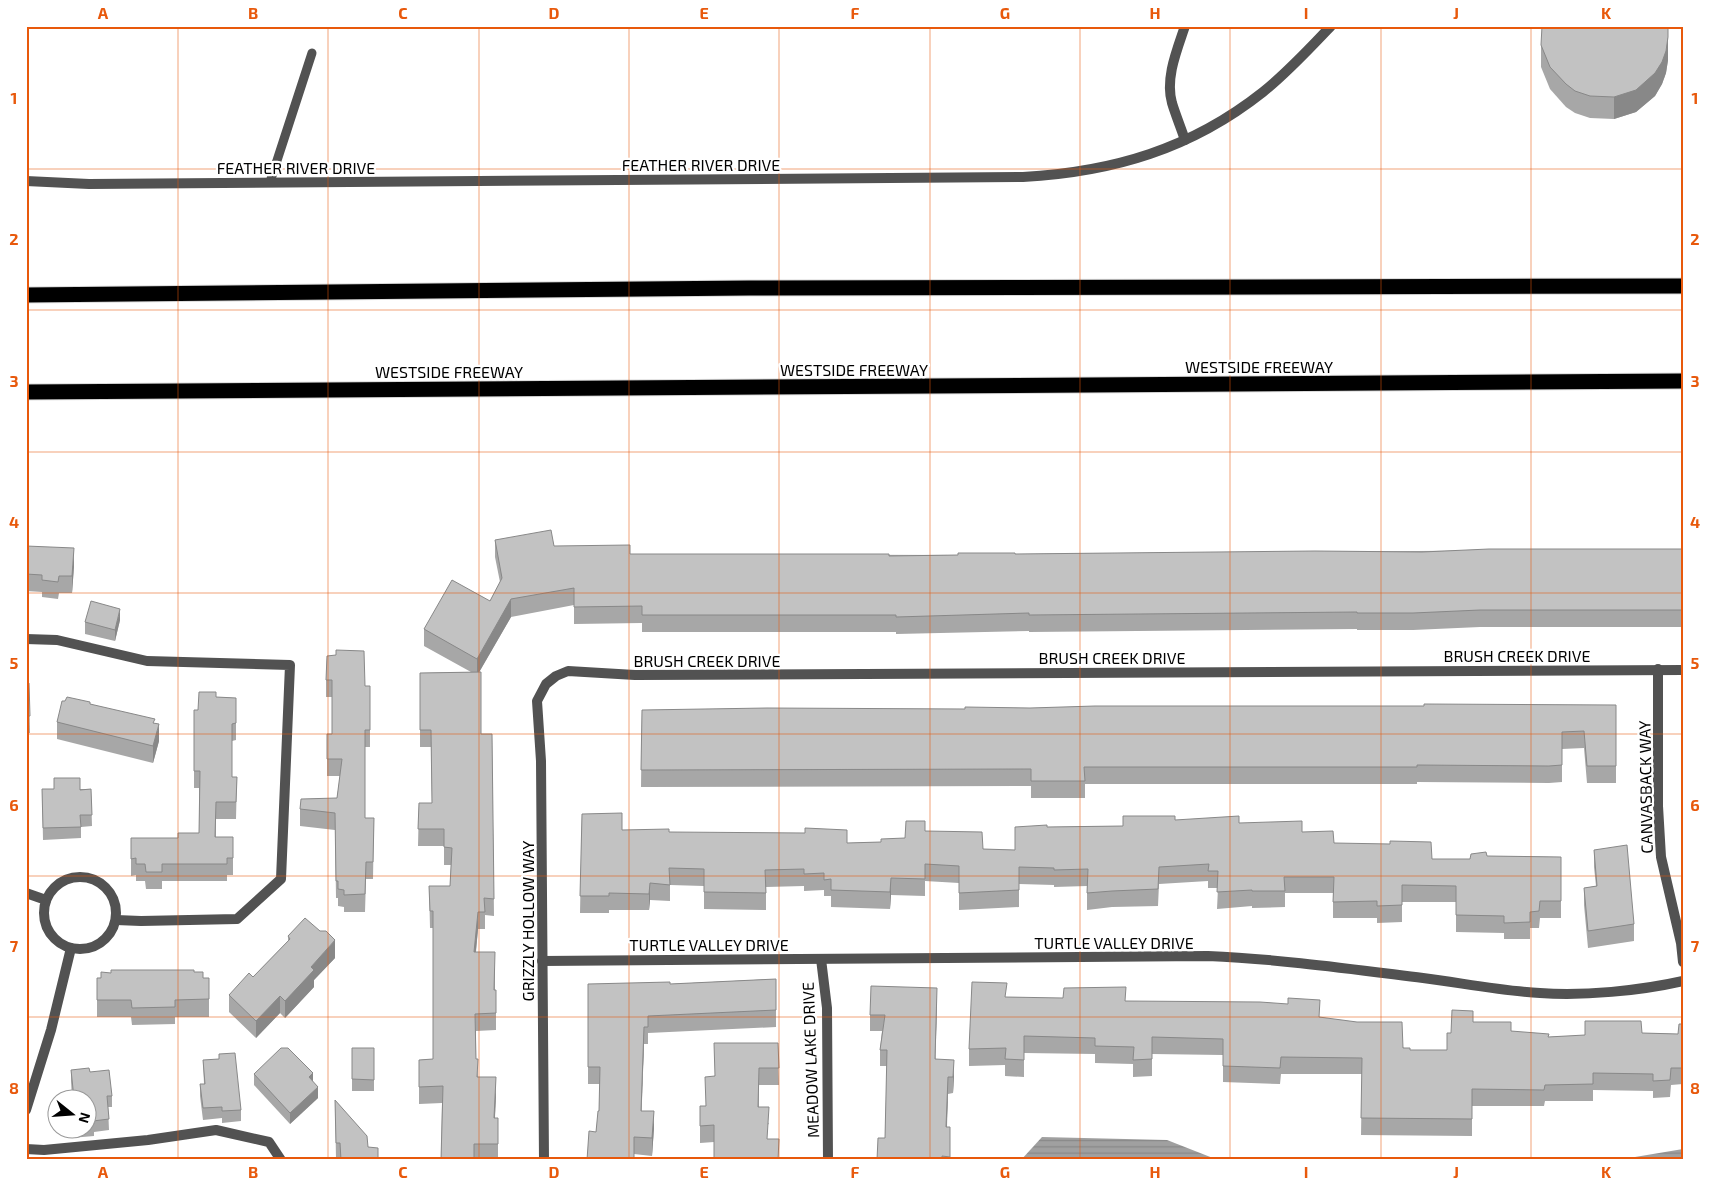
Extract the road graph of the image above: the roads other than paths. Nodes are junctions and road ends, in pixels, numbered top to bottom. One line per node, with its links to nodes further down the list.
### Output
1 (1185, 26): 4 (street)
2 (1331, 26): 4 (street, FEATHER RIVER DRIVE)
3 (312, 53): 6 (lane)
4 (1185, 140): 6 (street, FEATHER RIVER DRIVE)
5 (26, 182): 6 (street, FEATHER RIVER DRIVE)
6 (270, 182)
7 (1683, 286): 8 (highway)
8 (26, 295)
9 (1683, 381): 10 (highway, WESTSIDE FREEWAY)
10 (26, 392)
11 (26, 639): 17 (street)
12 (1658, 669): 13 (street, BRUSH CREEK DRIVE); 14 (street, BRUSH CREEK DRIVE); 21 (street, CANVASBACK WAY)
13 (1683, 670)
14 (546, 684): 20 (street, GRIZZLY HOLLOW WAY)
15 (26, 894): 16 (street)
16 (46, 900): 17 (street); 18 (street)
17 (116, 920): 18 (street)
18 (71, 948): 23 (street)
19 (821, 958): 20 (street, TURTLE VALLEY DRIVE); 22 (street, TURTLE VALLEY DRIVE); 27 (street, MEADOW LAKE DRIVE)
20 (542, 961): 26 (street, GRIZZLY HOLLOW WAY)
21 (1683, 962)
22 (1683, 981)
23 (26, 1110)
24 (26, 1149): 25 (street)
25 (281, 1160)
26 (544, 1160)
27 (828, 1160)

